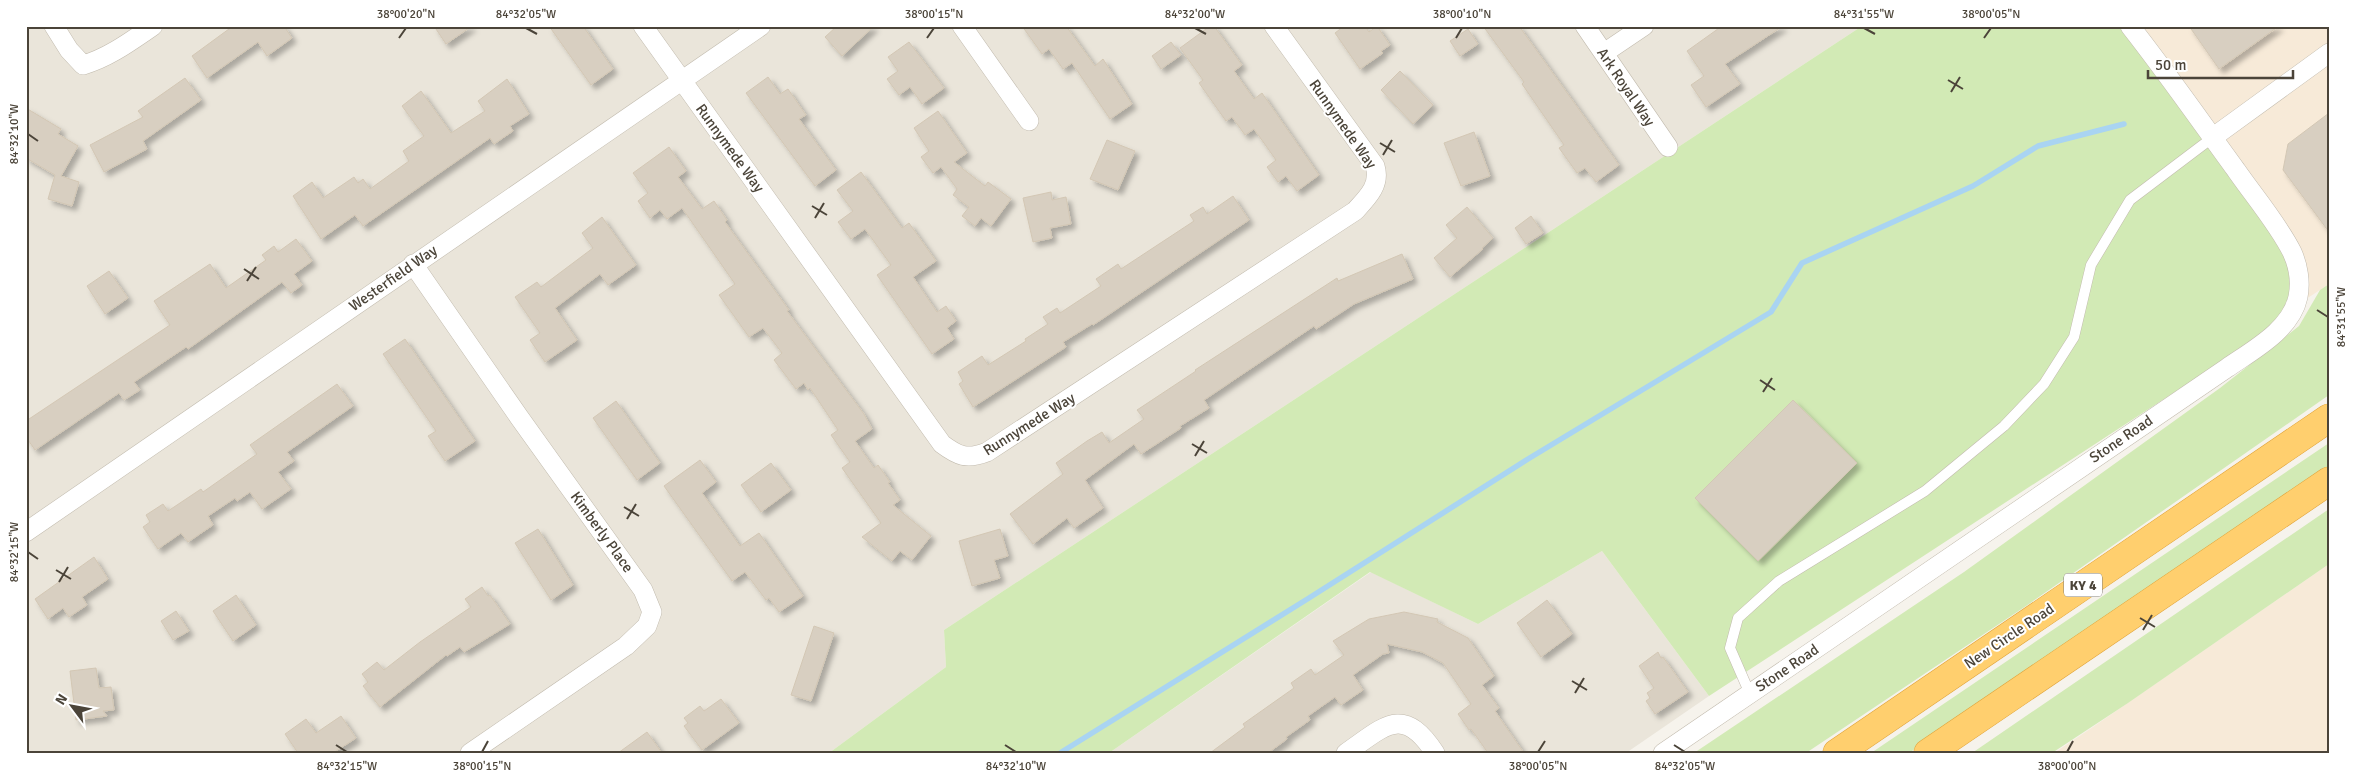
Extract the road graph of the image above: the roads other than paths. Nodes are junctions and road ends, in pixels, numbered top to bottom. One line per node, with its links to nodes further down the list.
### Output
1 (54, 26): 2 (street)
2 (153, 26)
3 (643, 26): 12 (street, Runnymede Way)
4 (761, 26): 12 (street, Westerfield Way)
5 (962, 26): 13 (street)
6 (1274, 26): 12 (street, Runnymede Way)
7 (1585, 26): 10 (street, Ark Royal Way)
8 (1644, 26): 10 (street)
9 (2130, 26): 14 (street, Stone Road)
10 (1604, 53): 15 (street, Ark Royal Way)
11 (2329, 54): 14 (street)
12 (682, 81): 16 (street, Westerfield Way)
13 (1029, 121)
14 (2212, 138): 20 (lane); 20 (street, Stone Road)
15 (1668, 147)
16 (413, 264): 19 (street, Westerfield Way); 21 (street, Kimberly Place)
17 (2329, 418): 25 (highway, New Circle Road / KY 4)
18 (2329, 481): 26 (highway)
19 (26, 532)
20 (1750, 694): 24 (street, Stone Road)
21 (470, 753)
22 (1346, 753): 23 (street)
23 (1435, 753)
24 (1664, 753)
25 (1837, 753)
26 (1928, 753)

